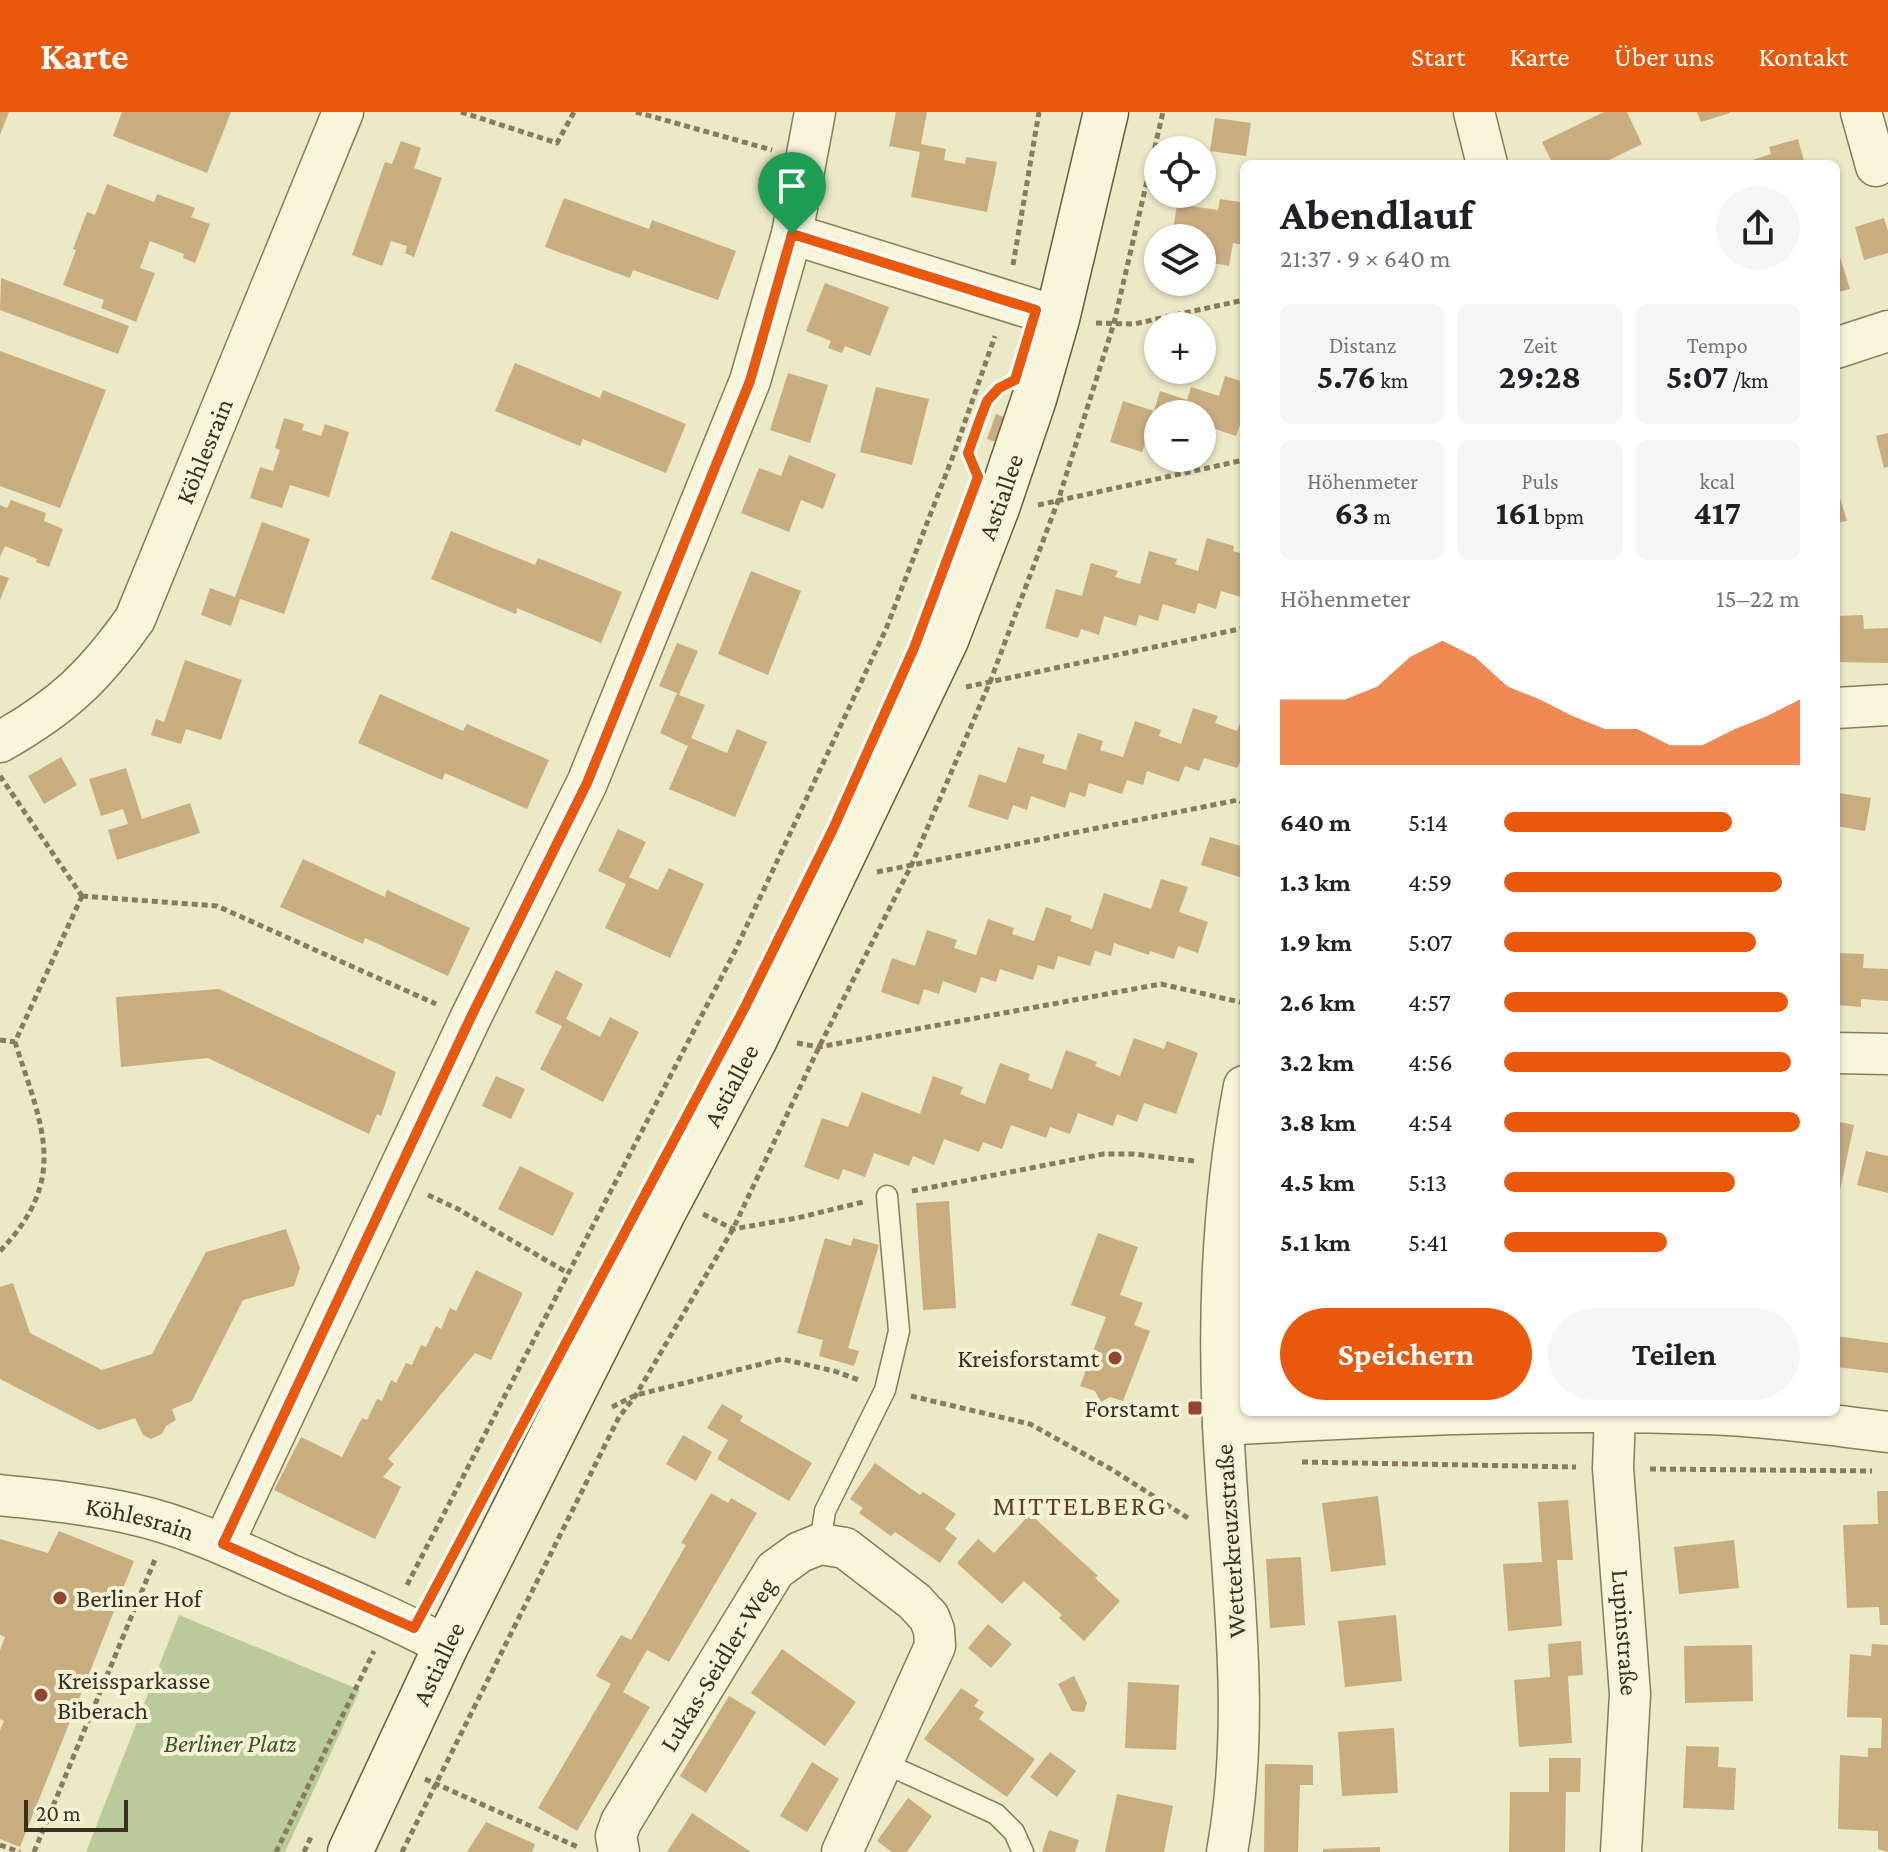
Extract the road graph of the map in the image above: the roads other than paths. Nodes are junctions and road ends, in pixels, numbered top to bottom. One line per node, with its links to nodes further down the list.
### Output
1 (343, 112): 14 (street, Köhlesrain)
2 (815, 112): 8 (street)
3 (1106, 112): 9 (street, Astiallee)
4 (1474, 112): 6 (street)
5 (1861, 112): 7 (street)
6 (1486, 160)
7 (1876, 166)
8 (792, 234): 9 (street); 25 (street)
9 (1057, 319): 27 (street, Astiallee)
10 (1888, 331): 11 (street)
11 (1840, 347)
12 (1888, 705): 13 (street)
13 (1840, 708)
14 (0, 742)
15 (1840, 1053): 16 (street)
16 (1888, 1054)
17 (1240, 1111): 22 (street, Wetterkreuzstraße)
18 (887, 1196): 26 (lane)
19 (1406, 1416): 22 (street)
20 (1615, 1416): 34 (street, Lupinstraße)
21 (1729, 1416): 23 (street)
22 (1223, 1425): 33 (street, Wetterkreuzstraße)
23 (1888, 1432)
24 (0, 1495): 25 (street, Köhlesrain)
25 (223, 1544): 27 (street, Köhlesrain)
26 (820, 1544): 28 (street); 30 (street, Lukas-Seidler-Weg)
27 (446, 1646): 29 (street, Astiallee)
28 (882, 1762): 31 (street); 32 (lane)
29 (332, 1842)
30 (603, 1851)
31 (842, 1852)
32 (1023, 1852)
33 (1227, 1852)
34 (1621, 1852)

